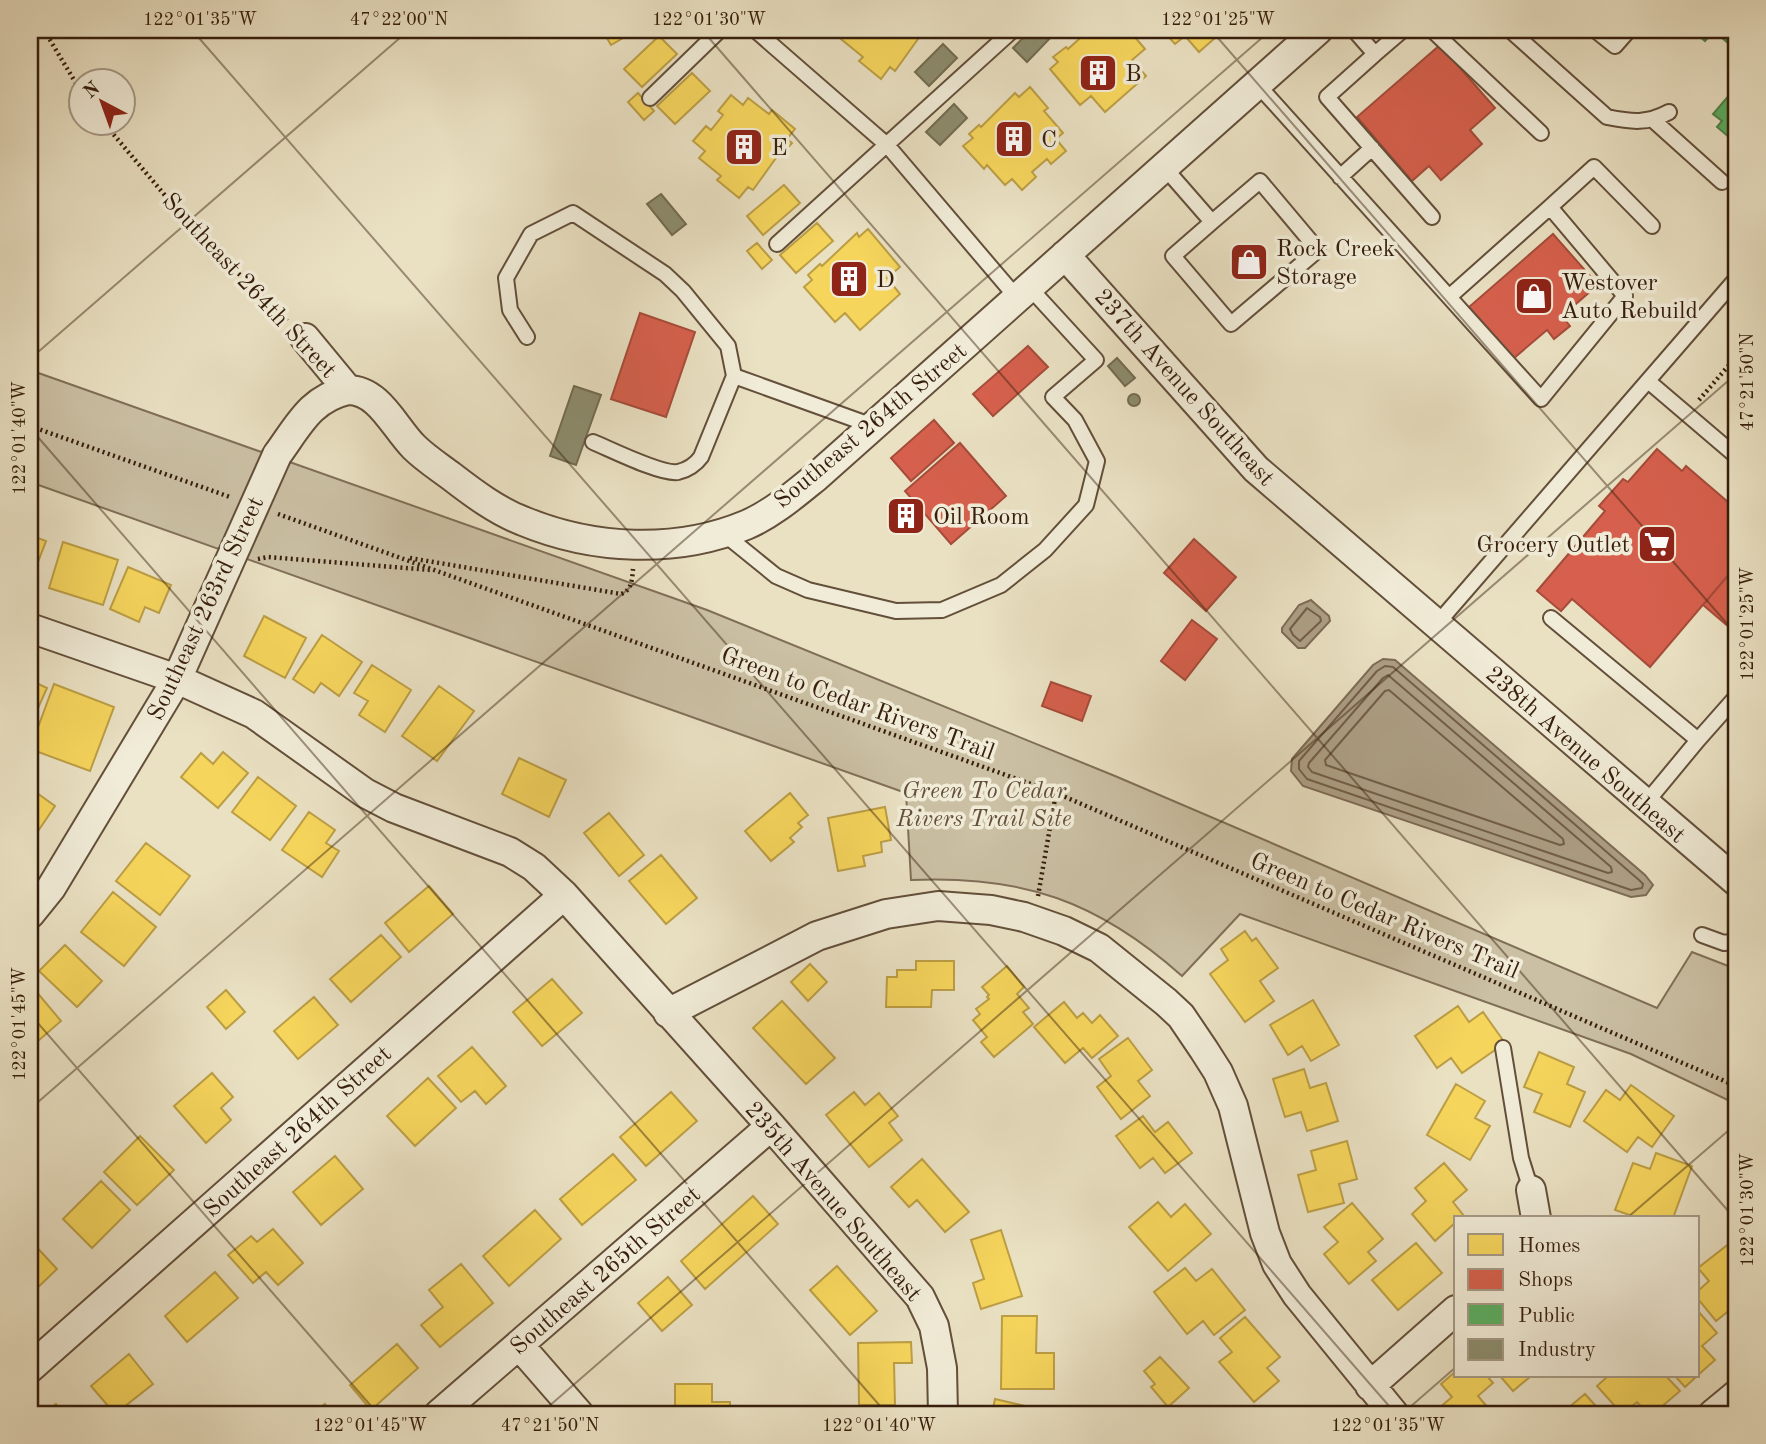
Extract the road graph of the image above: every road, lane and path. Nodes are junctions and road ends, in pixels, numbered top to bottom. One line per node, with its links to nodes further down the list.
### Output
1 (44, 30): 13 (path)
2 (720, 30): 15 (lane)
3 (755, 30): 20 (lane)
4 (1013, 30): 20 (lane)
5 (1318, 30): 14 (street, Southeast 264th Street)
6 (1354, 30): 12 (lane)
7 (1404, 30): 12 (lane)
8 (1432, 30): 18 (lane)
9 (1510, 30): 17 (lane)
10 (1595, 30): 11 (lane)
11 (1629, 30)
12 (1375, 54): 21 (lane)
13 (66, 67)
14 (1257, 84): 22 (street, Southeast 264th Street); 23 (lane)
15 (650, 98)
16 (1670, 112): 17 (lane)
17 (1653, 120): 24 (lane)
18 (1541, 133)
19 (115, 136): 35 (path, Southeast 264th Street)
20 (887, 145): 29 (lane); 32 (lane)
21 (1372, 148): 23 (lane); 26 (lane)
22 (1164, 166): 27 (lane); 30 (street, Southeast 264th Street)
23 (1340, 177): 33 (lane)
24 (1722, 182)
25 (1550, 206): 28 (lane); 33 (lane); 33 (lane)
26 (1432, 217)
27 (1212, 222): 27 (lane)
28 (1651, 226)
29 (777, 244)
30 (1065, 255): 32 (street, Southeast 264th Street); 53 (street, 237th Avenue Southeast)
31 (1736, 279): 38 (lane)
32 (1023, 292): 42 (street, Southeast 264th Street); 47 (lane)
33 (1449, 297)
34 (527, 337): 37 (lane)
35 (305, 338): 39 (street, Southeast 264th Street)
36 (1736, 357): 40 (path)
37 (734, 376): 42 (lane); 43 (lane)
38 (1648, 381): 40 (lane); 53 (lane)
39 (348, 390): 48 (street, Southeast 264th Street); 50 (street, Southeast 263rd Street, bridge)
40 (1687, 414): 44 (lane)
41 (30, 426): 45 (path)
42 (873, 426): 47 (street, Southeast 264th Street)
43 (593, 442)
44 (1736, 456)
45 (239, 500)
46 (265, 509): 49 (path, Green to Cedar Rivers Trail)
47 (722, 532): 48 (street, Southeast 264th Street)
48 (635, 545): 49 (path)
49 (396, 555): 51 (path, Green to Cedar Rivers Trail)
50 (227, 567): 51 (path); 55 (street, Southeast 263rd Street)
51 (435, 570): 58 (path, Green to Cedar Rivers Trail)
52 (1551, 618): 57 (lane)
53 (1436, 625): 59 (street, 238th Avenue Southeast)
54 (30, 628): 55 (street)
55 (177, 679): 61 (street, 235th Avenue Southeast); 62 (street, Southeast 263rd Street)
56 (1736, 697): 57 (lane)
57 (1698, 740): 59 (lane)
58 (1056, 793): 63 (path); 68 (path, Green to Cedar Rivers Trail)
59 (1645, 804): 60 (street, 238th Avenue Southeast)
60 (1736, 881)
61 (564, 895): 66 (street, 235th Avenue Southeast); 74 (street, Southeast 264th Street)
62 (30, 914)
63 (1034, 921): 66 (street); 75 (street)
64 (1702, 935): 65 (lane)
65 (1736, 941)
66 (668, 1013): 69 (street, 235th Avenue Southeast)
67 (1503, 1048): 70 (lane)
68 (1736, 1086)
69 (771, 1126): 73 (street, Southeast 265th Street); 79 (street, 235th Avenue Southeast)
70 (1531, 1190): 71 (street)
71 (1536, 1216)
72 (1454, 1312): 75 (street)
73 (519, 1345): 77 (street, Southeast 265th Street); 78 (street)
74 (30, 1368)
75 (1370, 1386): 80 (street)
76 (1736, 1395): 81 (street)
77 (439, 1414)
78 (579, 1414)
79 (943, 1414)
80 (1394, 1414)
81 (1713, 1414)

